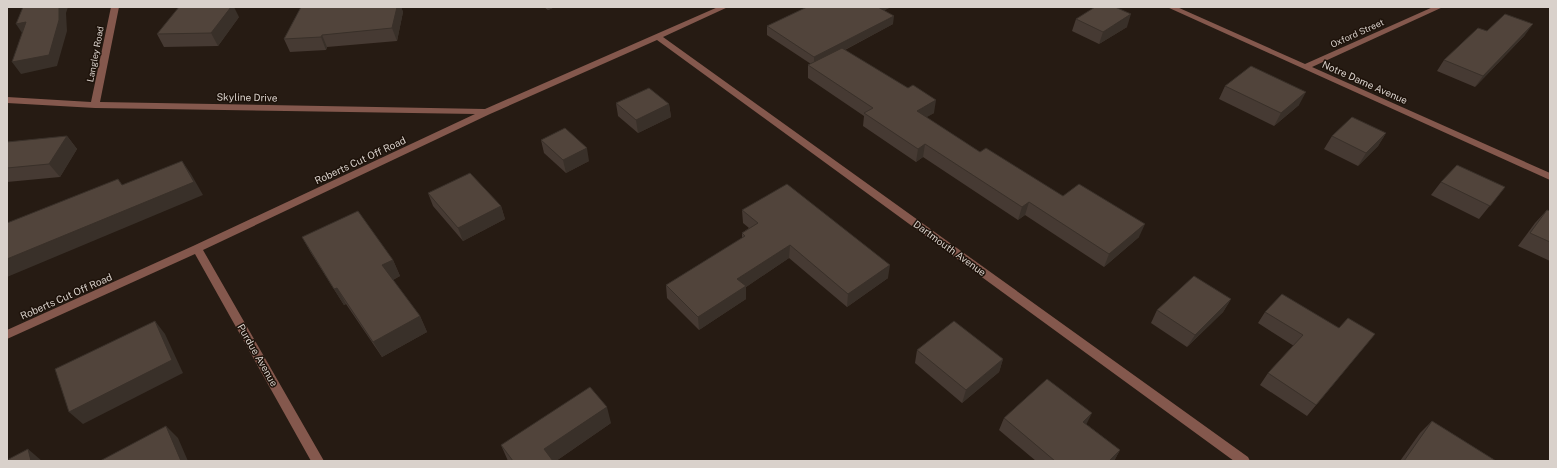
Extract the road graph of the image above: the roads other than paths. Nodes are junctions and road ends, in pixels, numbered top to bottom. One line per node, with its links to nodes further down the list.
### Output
1 (115, 7): 8 (street, Langley Road)
2 (724, 7): 5 (street, Roberts Cut Off Road)
3 (1171, 7): 6 (street, Notre Dame Avenue)
4 (1439, 7): 6 (street, Oxford Street)
5 (657, 36): 9 (street, Roberts Cut Off Road); 14 (street, Dartmouth Avenue)
6 (1306, 67): 10 (street, Notre Dame Avenue)
7 (7, 100): 8 (street, Skyline Drive)
8 (95, 105): 9 (street, Skyline Drive)
9 (487, 112): 11 (street, Roberts Cut Off Road)
10 (1550, 177)
11 (198, 249): 12 (street, Roberts Cut Off Road); 13 (street, Purdue Avenue)
12 (7, 334)
13 (318, 461)
14 (1244, 461)

